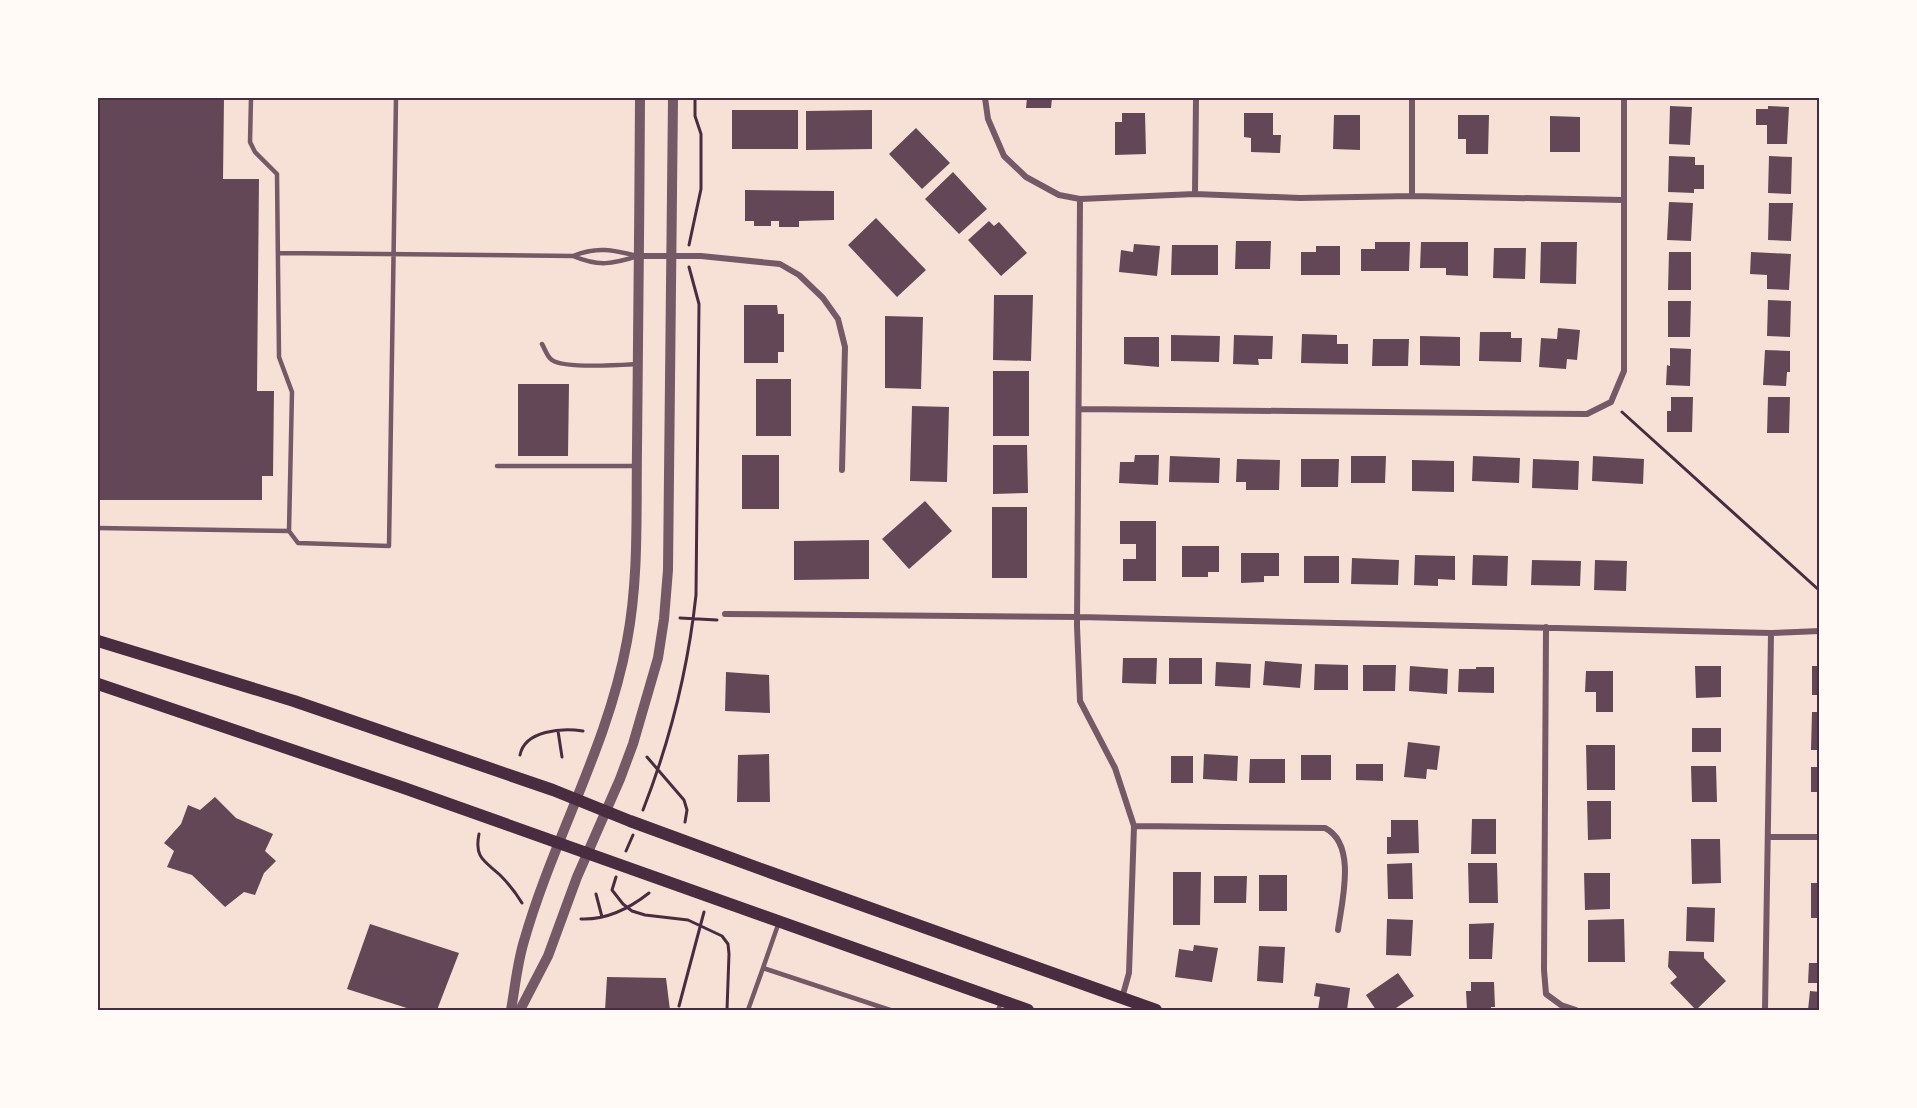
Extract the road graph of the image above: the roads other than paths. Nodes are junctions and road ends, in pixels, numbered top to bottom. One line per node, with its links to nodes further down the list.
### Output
1 (251, 98): 13 (lane)
2 (396, 98): 14 (lane)
3 (640, 98): 16 (street)
4 (673, 98): 17 (street)
5 (985, 98): 11 (street)
6 (1196, 98): 9 (street)
7 (1412, 98): 10 (street)
8 (1624, 98): 12 (street)
9 (1195, 194): 10 (street); 11 (street)
10 (1412, 196): 12 (street)
11 (1080, 199): 20 (street)
12 (1623, 200): 20 (street)
13 (279, 253): 14 (lane); 25 (lane)
14 (393, 254): 15 (lane); 25 (lane)
15 (573, 256): 16 (lane); 16 (lane)
16 (638, 256): 17 (street); 19 (street)
17 (671, 256): 23 (street); 34 (street)
18 (542, 344): 19 (lane)
19 (638, 364): 22 (street)
20 (1080, 409): 27 (street)
21 (497, 466): 22 (lane)
22 (637, 466): 33 (street)
23 (842, 470)
24 (98, 528): 25 (lane)
25 (289, 531)
26 (725, 614): 27 (street)
27 (1079, 617): 28 (street); 35 (street)
28 (1546, 627): 30 (street); 51 (street)
29 (1820, 631): 30 (street)
30 (1771, 633): 36 (street)
31 (98, 641): 33 (main road)
32 (99, 685): 38 (main road)
33 (576, 799): 34 (main road); 38 (street)
34 (606, 812): 39 (street); 43 (main road)
35 (1134, 826): 41 (street); 43 (street)
36 (1768, 837): 37 (street); 52 (street)
37 (1820, 837)
38 (558, 843): 39 (main road); 45 (street)
39 (587, 853): 40 (main road); 46 (street)
40 (779, 921): 42 (lane); 44 (main road)
41 (1338, 930)
42 (763, 968): 47 (lane); 48 (lane)
43 (1122, 998): 50 (main road)
44 (1000, 1006): 49 (main road)
45 (511, 1011)
46 (520, 1011)
47 (748, 1011)
48 (890, 1011)
49 (1028, 1011)
50 (1156, 1011)
51 (1576, 1011)
52 (1765, 1011)

